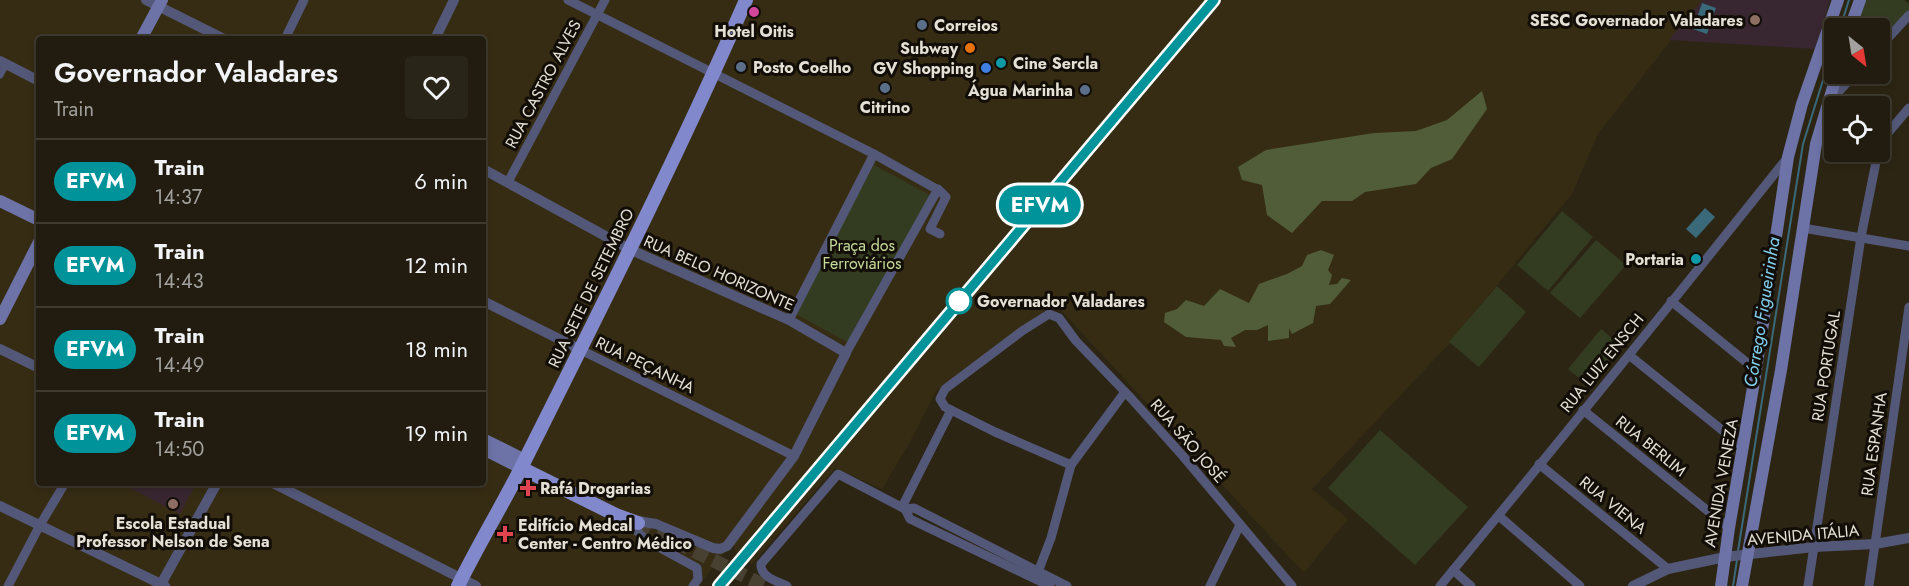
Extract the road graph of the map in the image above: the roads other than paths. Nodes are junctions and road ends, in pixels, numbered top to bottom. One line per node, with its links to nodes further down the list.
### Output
1 (146, 0): 9 (street)
2 (304, 0): 15 (street)
3 (454, 0): 16 (street)
4 (568, 0): 10 (street)
5 (604, 0): 10 (street, RUA CASTRO ALVES)
6 (746, 0): 19 (main road, RUA SETE DE SETEMBRO)
7 (1838, 0): 28 (main road, AVENIDA VENEZA)
8 (1860, 0): 12 (main road)
9 (160, 3): 13 (main road); 14 (street)
10 (598, 15): 19 (street); 31 (street, RUA CASTRO ALVES)
11 (1909, 15): 17 (street)
12 (1854, 18)
13 (143, 36)
14 (219, 36)
15 (286, 36)
16 (436, 36)
17 (1890, 36)
18 (3, 63): 20 (street); 21 (street)
19 (714, 73): 27 (street); 42 (main road, RUA SETE DE SETEMBRO)
20 (0, 75)
21 (36, 80)
22 (1846, 84): 23 (street)
23 (1835, 96)
24 (1909, 108): 26 (street, RUA PORTUGAL)
25 (1824, 115): 37 (main road)
26 (1890, 130)
27 (874, 154): 32 (street); 47 (street)
28 (1788, 158): 43 (street, RUA LUIZ ENSCH); 53 (main road, AVENIDA VENEZA)
29 (1876, 162): 39 (street, RUA PORTUGAL)
30 (486, 171): 31 (street, RUA BELO HORIZONTE)
31 (508, 182): 42 (street, RUA BELO HORIZONTE)
32 (938, 189): 38 (street); 50 (street)
33 (0, 201): 35 (main road)
34 (0, 209): 36 (main road)
35 (36, 219)
36 (36, 227)
37 (1803, 228): 39 (street); 77 (main road)
38 (940, 234)
39 (1861, 237): 40 (street); 76 (street, RUA PORTUGAL)
40 (1909, 246)
41 (36, 248): 46 (main road)
42 (629, 249): 47 (street, RUA BELO HORIZONTE); 49 (main road, RUA SETE DE SETEMBRO)
43 (1671, 300): 51 (street, RUA LUIZ ENSCH); 53 (street)
44 (486, 303): 49 (street, RUA PEÇANHA)
45 (1909, 307): 75 (street, RUA ESPANHA)
46 (0, 319)
47 (789, 320): 50 (street, RUA BELO HORIZONTE)
48 (0, 349): 52 (street)
49 (579, 349): 60 (street, RUA PEÇANHA); 61 (main road, RUA SETE DE SETEMBRO)
50 (846, 353): 60 (street)
51 (1629, 355): 56 (street, RUA LUIZ ENSCH); 58 (street)
52 (36, 367)
53 (1756, 370): 58 (main road, AVENIDA VENEZA)
54 (1125, 392): 55 (street, RUA SÃO JOSÉ); 63 (street); 72 (street, RUA SÃO JOSÉ)
55 (951, 410): 63 (street); 68 (street)
56 (1583, 410): 62 (street, RUA LUIZ ENSCH); 73 (street, RUA BERLIM)
57 (486, 441): 61 (main road)
58 (1743, 447): 73 (main road, AVENIDA VENEZA)
59 (486, 450): 61 (main road)
60 (794, 456): 70 (street)
61 (523, 464): 70 (main road); 82 (main road, RUA SETE DE SETEMBRO)
62 (1539, 464): 69 (street, RUA LUIZ ENSCH); 79 (street, RUA VIENA)
63 (1071, 465): 81 (street)
64 (63, 486): 71 (street)
65 (215, 486): 83 (street)
66 (279, 486): 82 (street)
67 (0, 506): 71 (street)
68 (903, 508): 81 (street); 87 (street); 88 (street)
69 (1499, 516): 80 (street, RUA LUIZ ENSCH); 94 (street)
70 (635, 521): 86 (street)
71 (40, 525): 83 (street); 84 (street)
72 (1240, 525): 90 (street); 91 (street, RUA SÃO JOSÉ)
73 (1729, 528): 78 (main road, AVENIDA VENEZA)
74 (1909, 538): 75 (street, AVENIDA ITÁLIA)
75 (1875, 544): 76 (street, AVENIDA ITÁLIA); 99 (street, RUA ESPANHA)
76 (1814, 547): 77 (street, AVENIDA ITÁLIA); 98 (street, RUA PORTUGAL)
77 (1745, 555): 78 (street, AVENIDA ITÁLIA); 97 (main road)
78 (1726, 557): 79 (street, AVENIDA ITÁLIA); 96 (main road, AVENIDA VENEZA)
79 (1668, 569): 95 (street, AVENIDA ITÁLIA)
80 (1453, 570): 92 (street, RUA LUIZ ENSCH); 93 (street)
81 (1038, 572): 89 (street)
82 (460, 583): 85 (street)
83 (162, 585)
84 (8, 586)
85 (476, 586)
86 (693, 586)
87 (787, 586)
88 (1050, 586)
89 (1067, 586)
90 (1210, 586)
91 (1291, 586)
92 (1440, 586)
93 (1471, 586)
94 (1580, 586)
95 (1633, 586)
96 (1721, 586)
97 (1742, 586)
98 (1808, 586)
99 (1869, 586)

